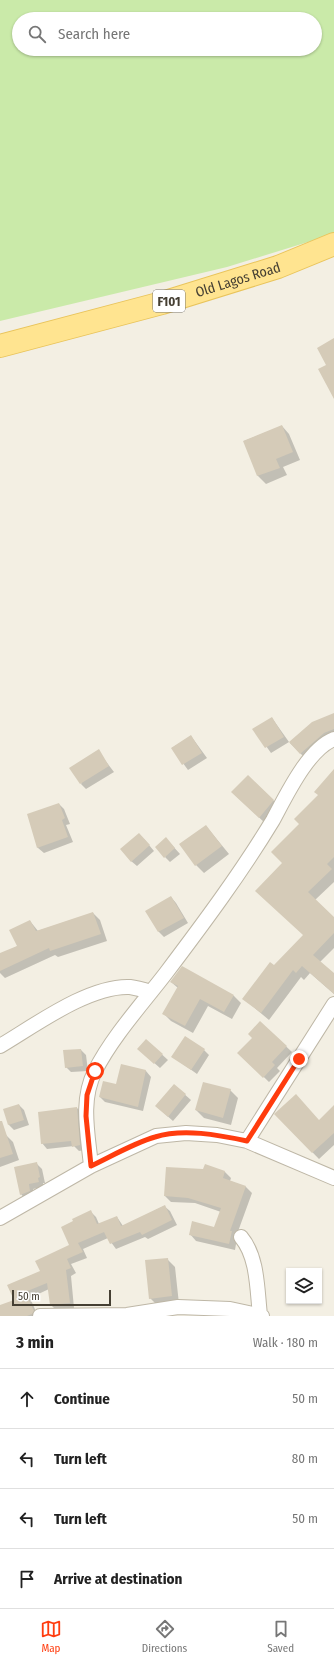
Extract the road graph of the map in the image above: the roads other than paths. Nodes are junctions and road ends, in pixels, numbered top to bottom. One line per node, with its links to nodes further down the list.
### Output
1 (334, 244): 2 (main road, Old Lagos Road / F101)
2 (0, 346)
3 (334, 739): 4 (street)
4 (151, 992): 6 (street); 8 (street)
5 (334, 1004): 7 (street)
6 (0, 1046)
7 (247, 1141): 8 (street); 9 (street)
8 (91, 1166): 10 (street)
9 (334, 1178)
10 (0, 1218)
11 (241, 1237): 14 (street)
12 (202, 1311): 13 (street); 14 (street)
13 (40, 1316)
14 (261, 1316)

